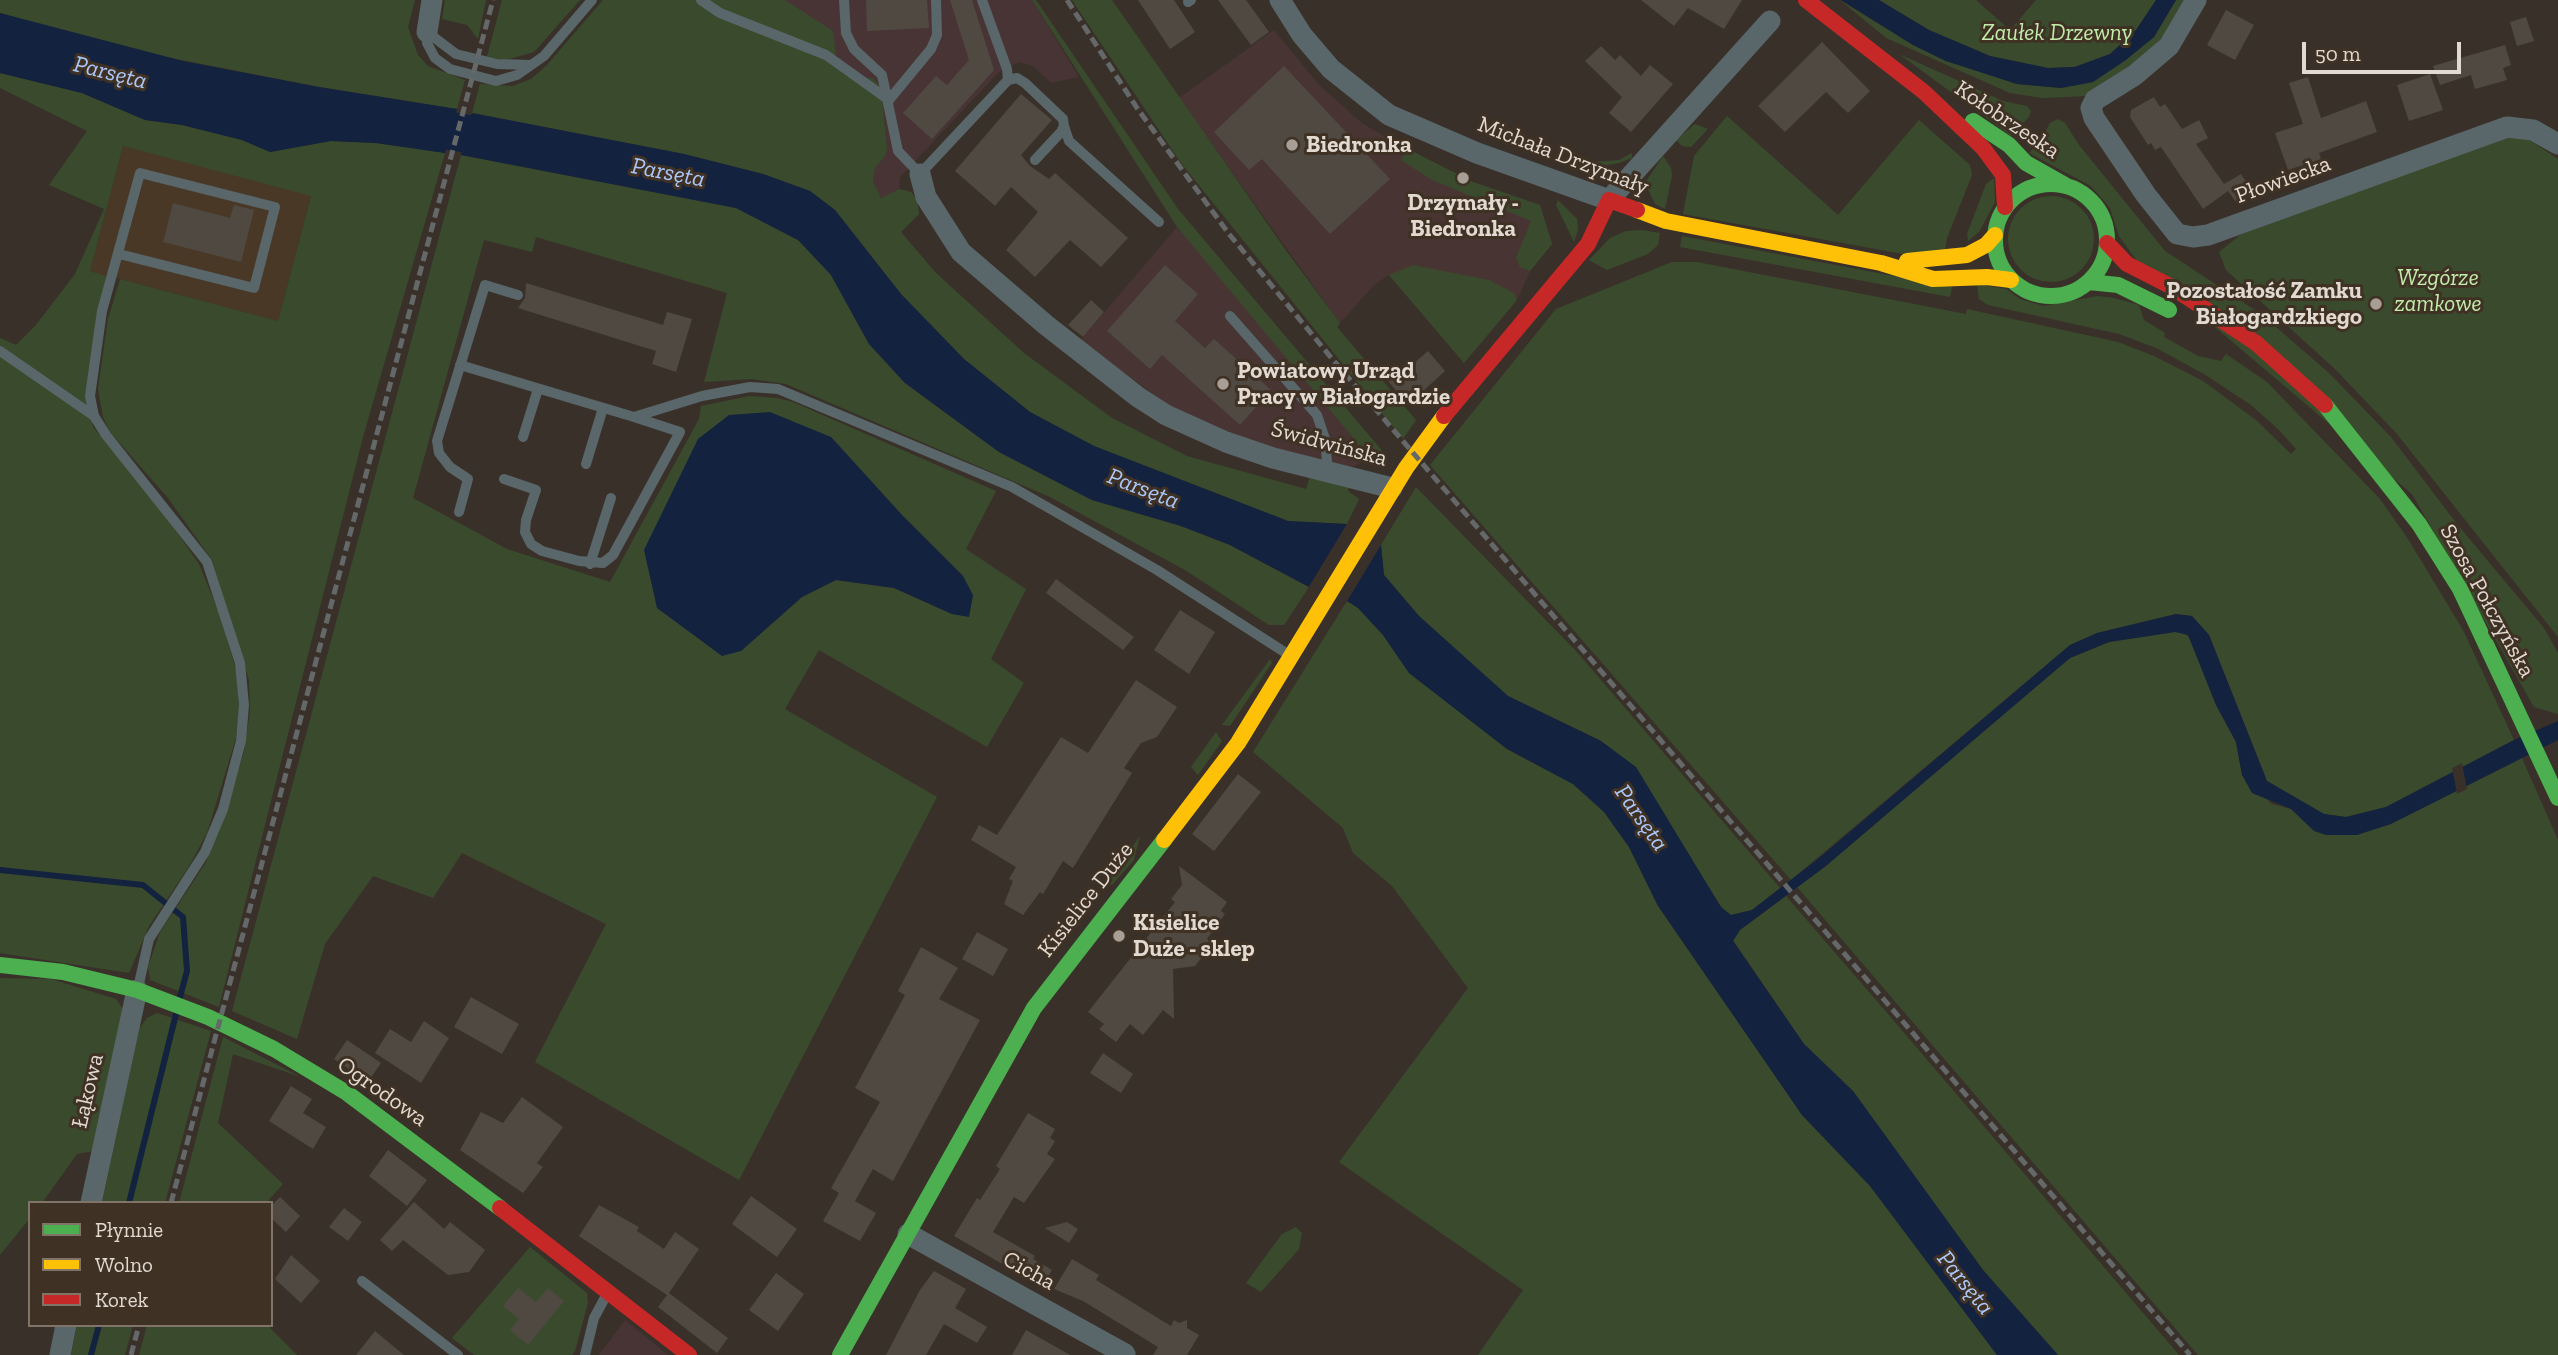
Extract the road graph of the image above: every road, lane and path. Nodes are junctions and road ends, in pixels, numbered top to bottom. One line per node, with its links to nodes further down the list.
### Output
1 (432, 0): 11 (street)
2 (592, 0): 12 (lane)
3 (701, 0): 15 (lane)
4 (844, 0): 15 (lane, Świdwińska)
5 (936, 0): 15 (lane)
6 (982, 0): 13 (lane)
7 (1280, 0): 21 (street, Michała Drzymały)
8 (1807, 0): 14 (street, Kołobrzeska)
9 (2196, 0): 17 (street, Płowiecka)
10 (1770, 21): 21 (street, Świdwińska)
11 (427, 32): 12 (lane); 12 (lane)
12 (531, 65)
13 (1008, 80): 16 (lane); 19 (lane)
14 (1924, 92): 20 (street, Kołobrzeska); 22 (street, Kołobrzeska)
15 (888, 100): 19 (lane, Świdwińska)
16 (1065, 126): 18 (lane); 23 (lane)
17 (2558, 145)
18 (1035, 160)
19 (920, 174): 43 (street, Świdwińska)
20 (2065, 185): 22 (street); 25 (street)
21 (1609, 200): 27 (street, Michała Drzymały); 45 (street, Świdwińska)
22 (2005, 207): 24 (street)
23 (1159, 222)
24 (1995, 235): 27 (street, Michała Drzymały); 28 (street)
25 (2107, 243): 29 (street); 41 (street, Szosa Połczyńska)
26 (119, 254): 26 (lane); 38 (lane)
27 (1881, 263): 28 (street, Michała Drzymały)
28 (2011, 280): 29 (street)
29 (2089, 282): 32 (street)
30 (519, 295): 35 (lane)
31 (1230, 316): 43 (lane)
32 (2184, 318)
33 (2212, 334): 41 (street, Szosa Połczyńska)
34 (0, 351): 38 (lane)
35 (460, 365): 36 (lane); 47 (lane)
36 (538, 388): 37 (lane); 40 (lane)
37 (603, 408): 39 (lane); 42 (lane)
38 (94, 416): 52 (lane)
39 (634, 417): 48 (lane); 49 (lane)
40 (523, 438)
41 (2351, 441): 50 (street, Szosa Połczyńska)
42 (586, 464)
43 (1328, 472): 45 (street, Świdwińska)
44 (504, 480): 48 (lane)
45 (1392, 488): 49 (street, Kisielice Duże)
46 (611, 498): 48 (lane)
47 (459, 512)
48 (590, 564)
49 (1292, 657): 54 (street, Kisielice Duże)
50 (2558, 798)
51 (0, 965): 52 (street, Ogrodowa)
52 (137, 990): 53 (street, Łąkowa); 56 (street, Ogrodowa)
53 (91, 1201)
54 (908, 1234): 58 (street, Cicha); 63 (street, Kisielice Duże)
55 (362, 1281): 60 (lane)
56 (609, 1292): 61 (lane); 62 (street, Ogrodowa)
57 (66, 1327): 59 (street)
58 (1125, 1354)
59 (60, 1355)
60 (458, 1355)
61 (584, 1355)
62 (689, 1355)
63 (840, 1355)

